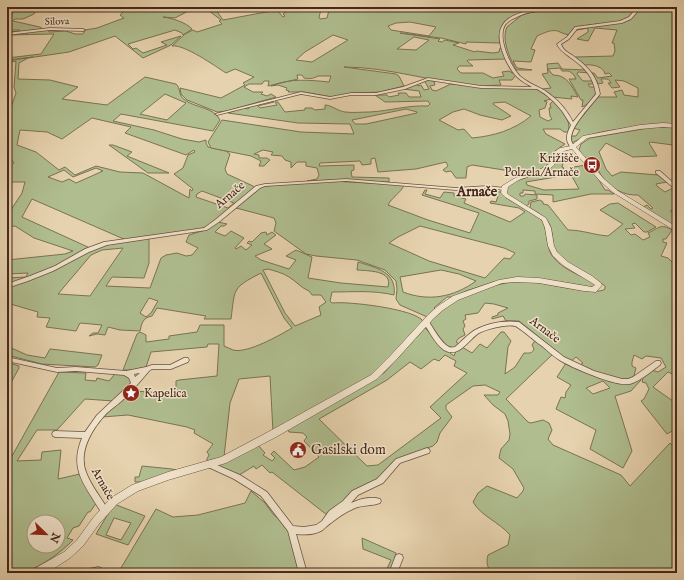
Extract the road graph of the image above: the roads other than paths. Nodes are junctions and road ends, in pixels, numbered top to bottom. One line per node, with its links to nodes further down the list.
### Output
1 (12, 7): 6 (street)
2 (31, 7): 3 (street, Silova)
3 (48, 7)
4 (555, 7): 9 (street)
5 (636, 7): 11 (street)
6 (7, 21)
7 (83, 30): 8 (street, Silova)
8 (7, 34)
9 (537, 88): 10 (street); 11 (street)
10 (217, 114)
11 (572, 125): 13 (street)
12 (677, 126): 13 (street)
13 (573, 148): 16 (street); 17 (street)
14 (658, 172): 15 (street)
15 (677, 188)
16 (504, 189): 18 (street, Arnače); 19 (street)
17 (676, 229)
18 (7, 286)
19 (426, 322): 22 (street, Arnače); 29 (street)
20 (7, 359): 24 (street)
21 (186, 360): 23 (street)
22 (658, 363)
23 (148, 369): 24 (street); 25 (street, Arnače)
24 (125, 373): 25 (street)
25 (134, 383): 27 (street, Arnače)
26 (55, 434): 27 (street)
27 (87, 435): 31 (street, Arnače)
28 (427, 451): 32 (street)
29 (210, 465): 31 (street); 33 (street)
30 (377, 500): 32 (street)
31 (105, 512): 35 (street)
32 (324, 524): 33 (street)
33 (291, 529): 39 (street)
34 (399, 558): 40 (street)
35 (52, 569): 37 (street)
36 (98, 571): 38 (street)
37 (38, 573)
38 (88, 573)
39 (303, 573)
40 (393, 573)

